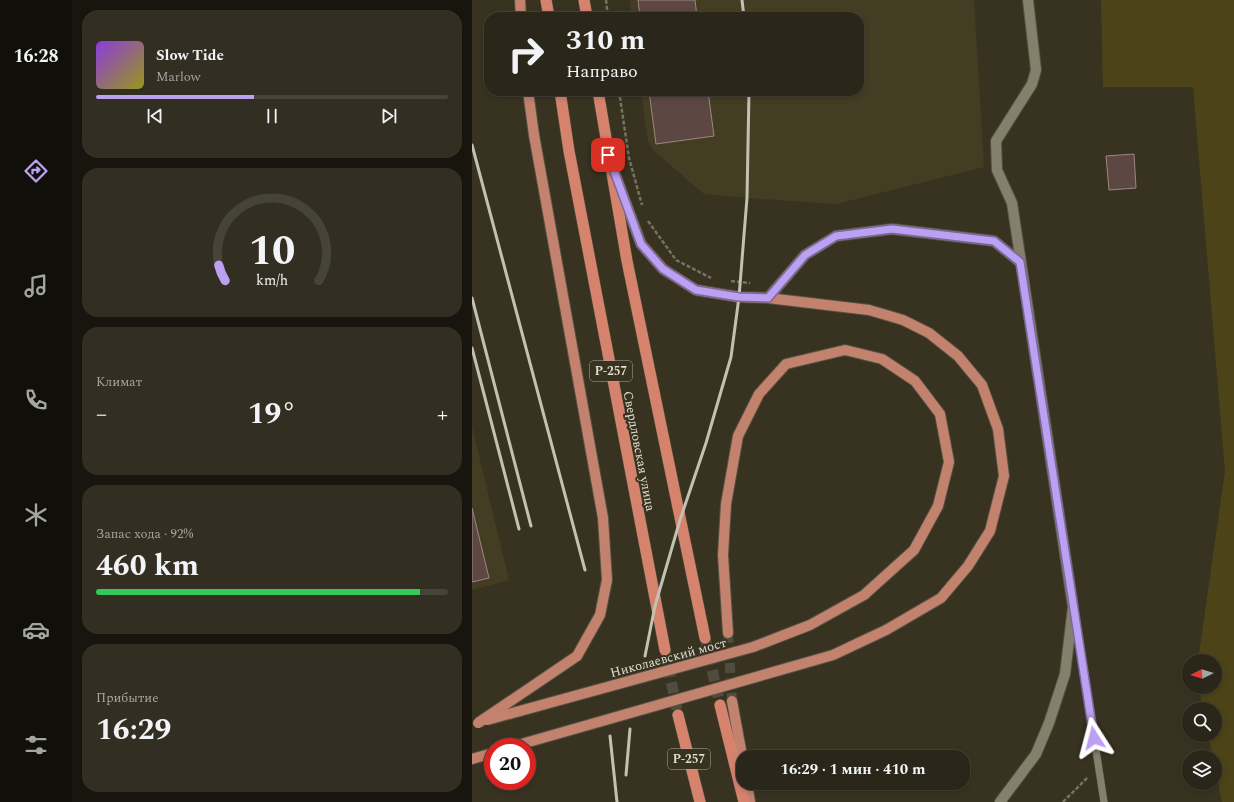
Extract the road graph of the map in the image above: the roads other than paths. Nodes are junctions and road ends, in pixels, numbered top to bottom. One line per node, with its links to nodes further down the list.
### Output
1 (520, 0): 5 (main road)
2 (546, 0): 6 (highway)
3 (584, 0): 7 (highway)
4 (1028, 0): 12 (street)
5 (521, 12)
6 (548, 12)
7 (586, 12)
8 (529, 96): 21 (main road, bridge)
9 (561, 96): 17 (highway, Свердловская улица / Р-257)
10 (599, 96): 11 (highway, Свердловская улица / Р-257)
11 (608, 155): 13 (main road); 16 (highway, Свердловская улица / Р-257)
12 (1020, 262): 13 (street); 14 (street)
13 (768, 298): 22 (main road, bridge)
14 (1074, 607): 30 (street); 31 (lane)
15 (728, 633): 21 (main road, Николаевский мост, bridge)
16 (705, 638)
17 (665, 650)
18 (732, 701): 23 (main road)
19 (720, 705): 28 (highway)
20 (678, 716): 27 (highway, Р-257)
21 (475, 724)
22 (536, 740)
23 (741, 750)
24 (484, 756): 25 (main road)
25 (472, 759)
26 (748, 790): 29 (main road)
27 (700, 802)
28 (744, 802)
29 (750, 802)
30 (1000, 802)
31 (1104, 802)

